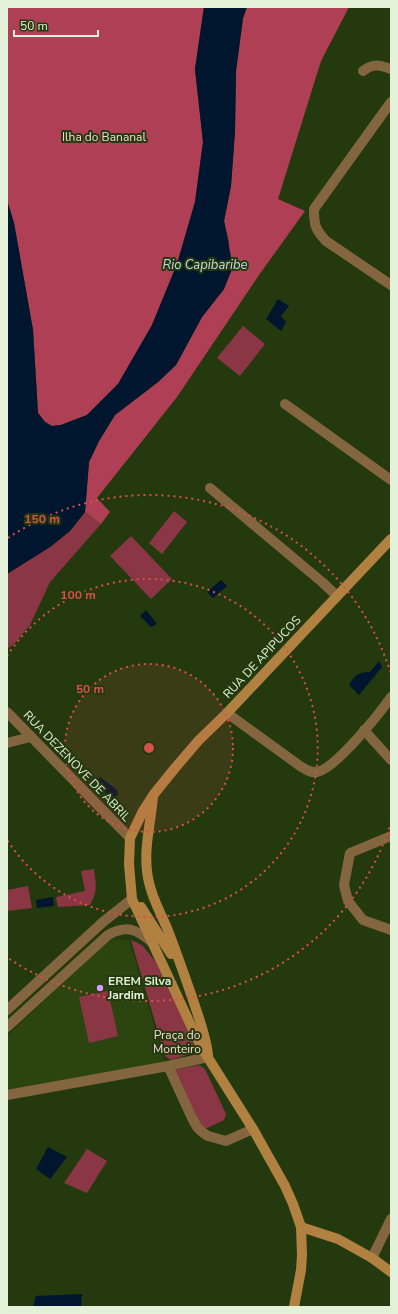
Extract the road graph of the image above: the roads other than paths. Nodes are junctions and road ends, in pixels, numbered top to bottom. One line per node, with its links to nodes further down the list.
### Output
1 (391, 69): 2 (street)
2 (363, 71)
3 (391, 102): 4 (street)
4 (391, 285)
5 (285, 404): 6 (street)
6 (391, 480)
7 (210, 488): 9 (street)
8 (391, 539): 9 (main road, RUA DE APIPUCOS)
9 (337, 596): 12 (main road, RUA DE APIPUCOS)
10 (391, 697): 13 (street)
11 (7, 712): 14 (street, RUA DEZENOVE DE ABRIL)
12 (227, 713): 13 (street); 17 (main road, RUA DE APIPUCOS)
13 (364, 730): 16 (street)
14 (30, 737): 15 (street); 19 (street, RUA DEZENOVE DE ABRIL)
15 (7, 743)
16 (391, 760)
17 (154, 794): 19 (main road, RUA DE APIPUCOS); 23 (main road)
18 (391, 836): 21 (street)
19 (130, 838): 20 (main road)
20 (132, 899): 22 (main road); 23 (main road); 24 (street)
21 (391, 930)
22 (153, 943): 25 (street); 26 (main road)
23 (181, 965): 26 (main road)
24 (7, 1010)
25 (7, 1027)
26 (208, 1057): 27 (street); 29 (main road)
27 (168, 1066): 28 (street); 29 (street)
28 (7, 1095)
29 (253, 1129): 31 (main road)
30 (391, 1219): 32 (street)
31 (300, 1227): 32 (main road); 34 (main road)
32 (372, 1258): 33 (main road)
33 (391, 1272)
34 (294, 1307)

